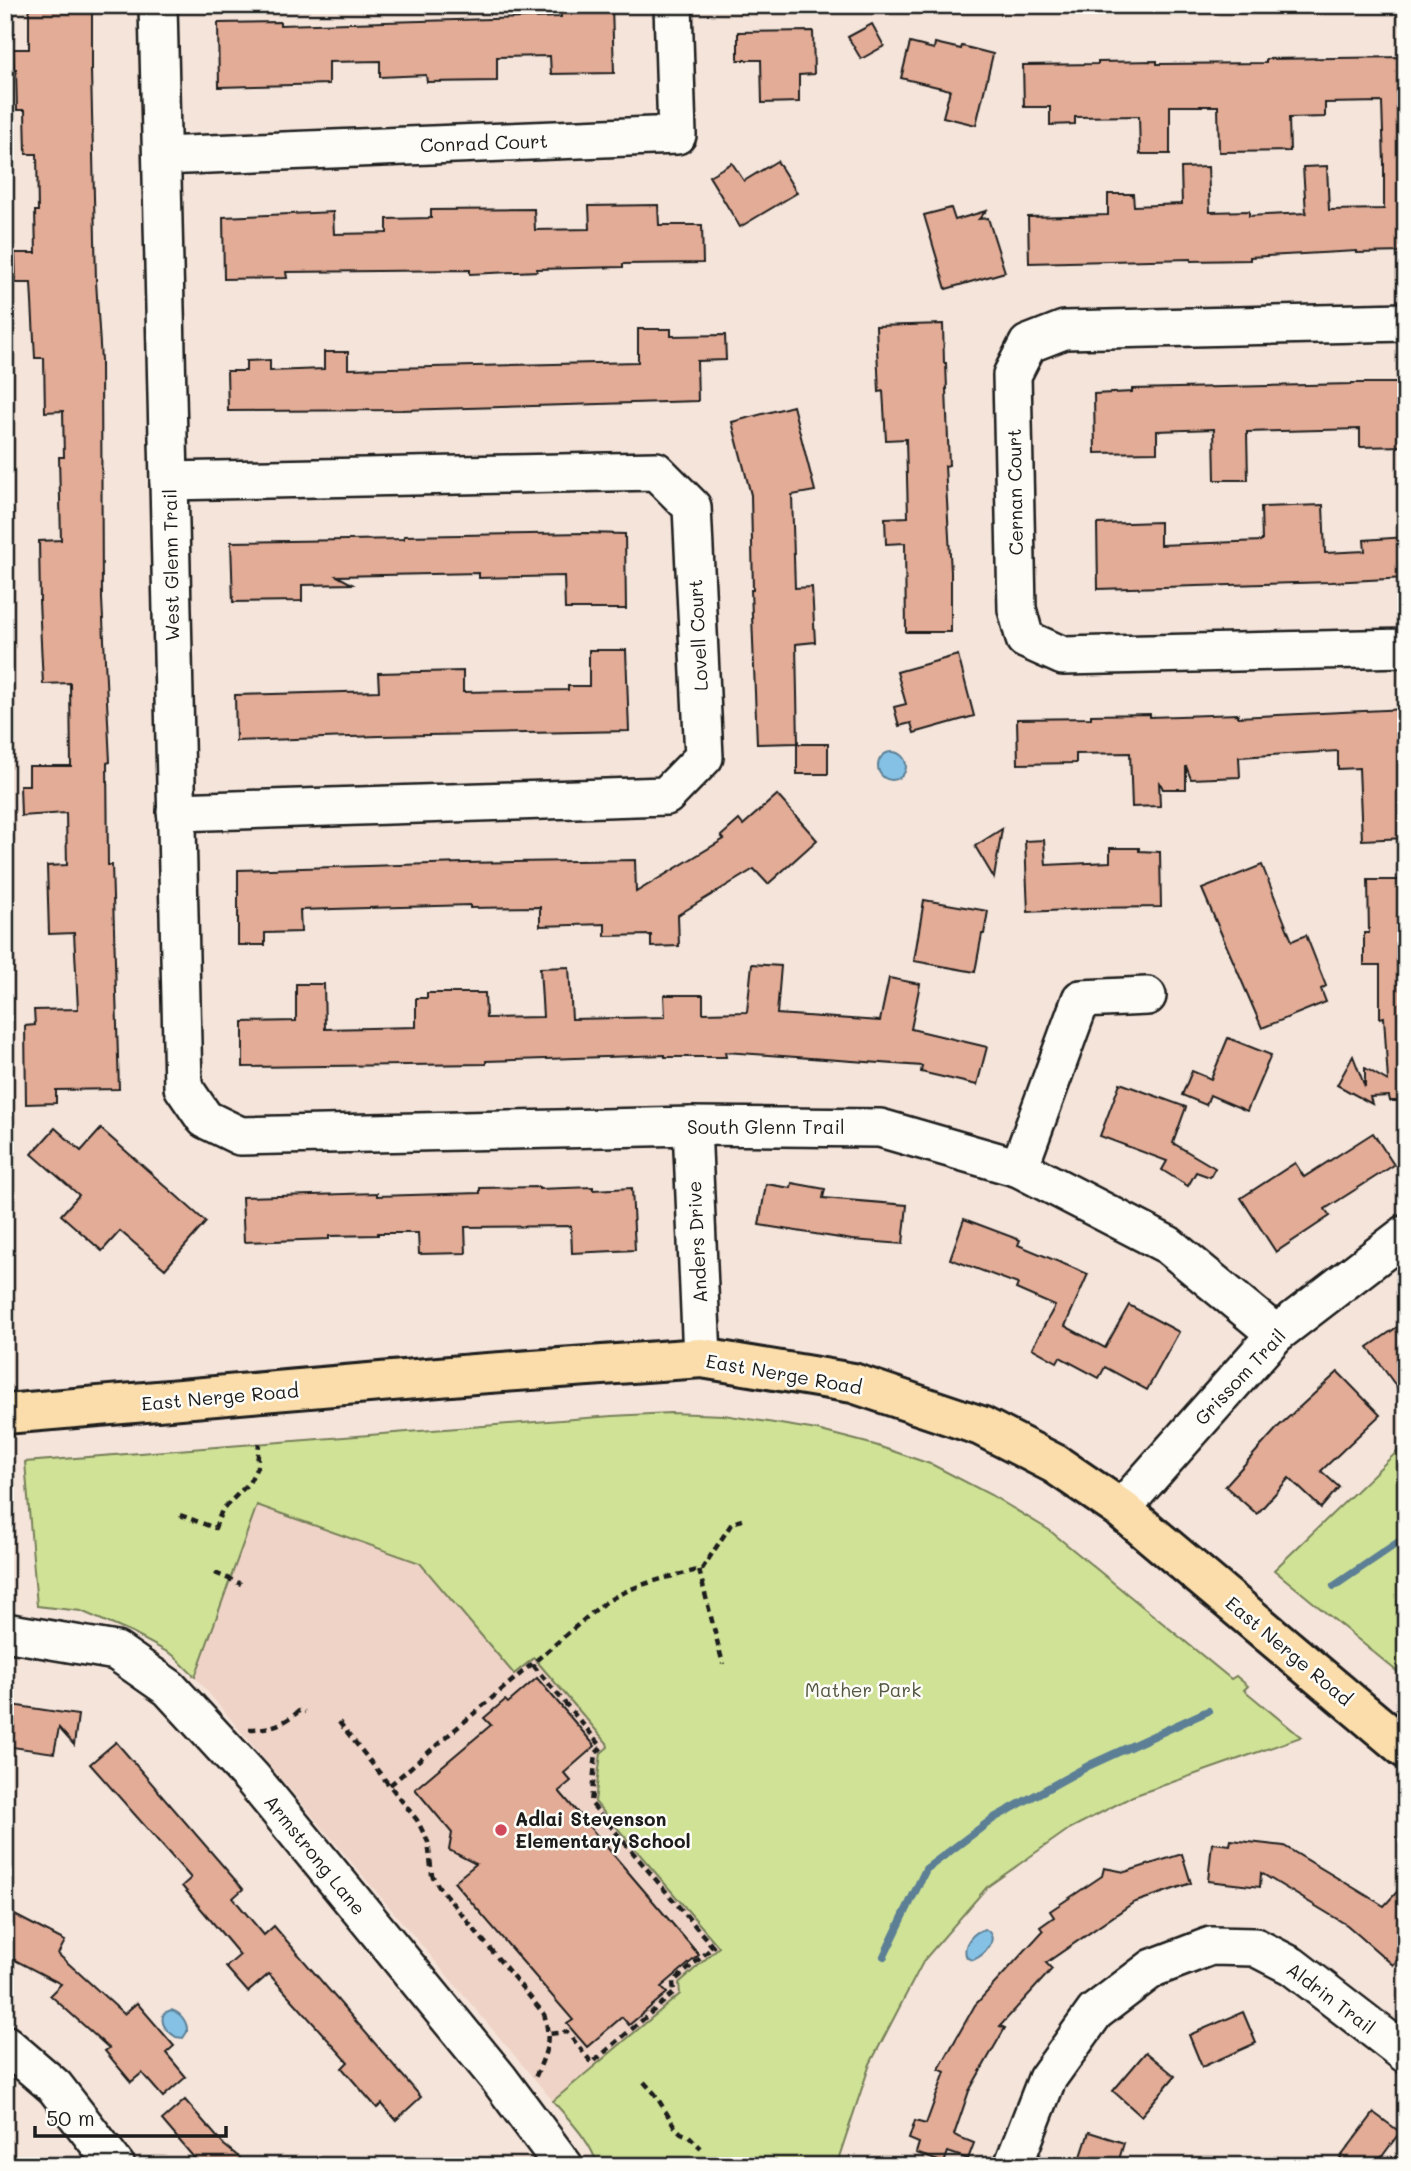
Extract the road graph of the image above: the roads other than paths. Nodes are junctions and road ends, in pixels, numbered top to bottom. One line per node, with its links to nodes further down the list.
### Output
1 (158, 5): 3 (street, West Glenn Trail)
2 (673, 5): 3 (street, Conrad Court)
3 (162, 156): 5 (street, West Glenn Trail)
4 (1406, 322): 6 (street, Cernan Court)
5 (169, 481): 7 (street, West Glenn Trail); 7 (street, Lovell Court)
6 (1406, 648)
7 (176, 812): 9 (street, West Glenn Trail)
8 (1147, 996): 11 (street)
9 (205, 1119): 10 (street, South Glenn Trail)
10 (692, 1126): 11 (street, South Glenn Trail); 14 (street, Anders Drive)
11 (1019, 1168): 13 (street, South Glenn Trail)
12 (1406, 1234): 13 (street, Grissom Trail)
13 (1276, 1334): 16 (street, Grissom Trail)
14 (702, 1359): 15 (main road, East Nerge Road); 16 (main road, East Nerge Road)
15 (5, 1414)
16 (1121, 1509): 18 (main road, East Nerge Road)
17 (5, 1632): 22 (street, Armstrong Lane)
18 (1406, 1749)
19 (5, 2045): 21 (street)
20 (1406, 2054): 23 (street, Aldrin Trail)
21 (116, 2166)
22 (564, 2166)
23 (1013, 2166)

